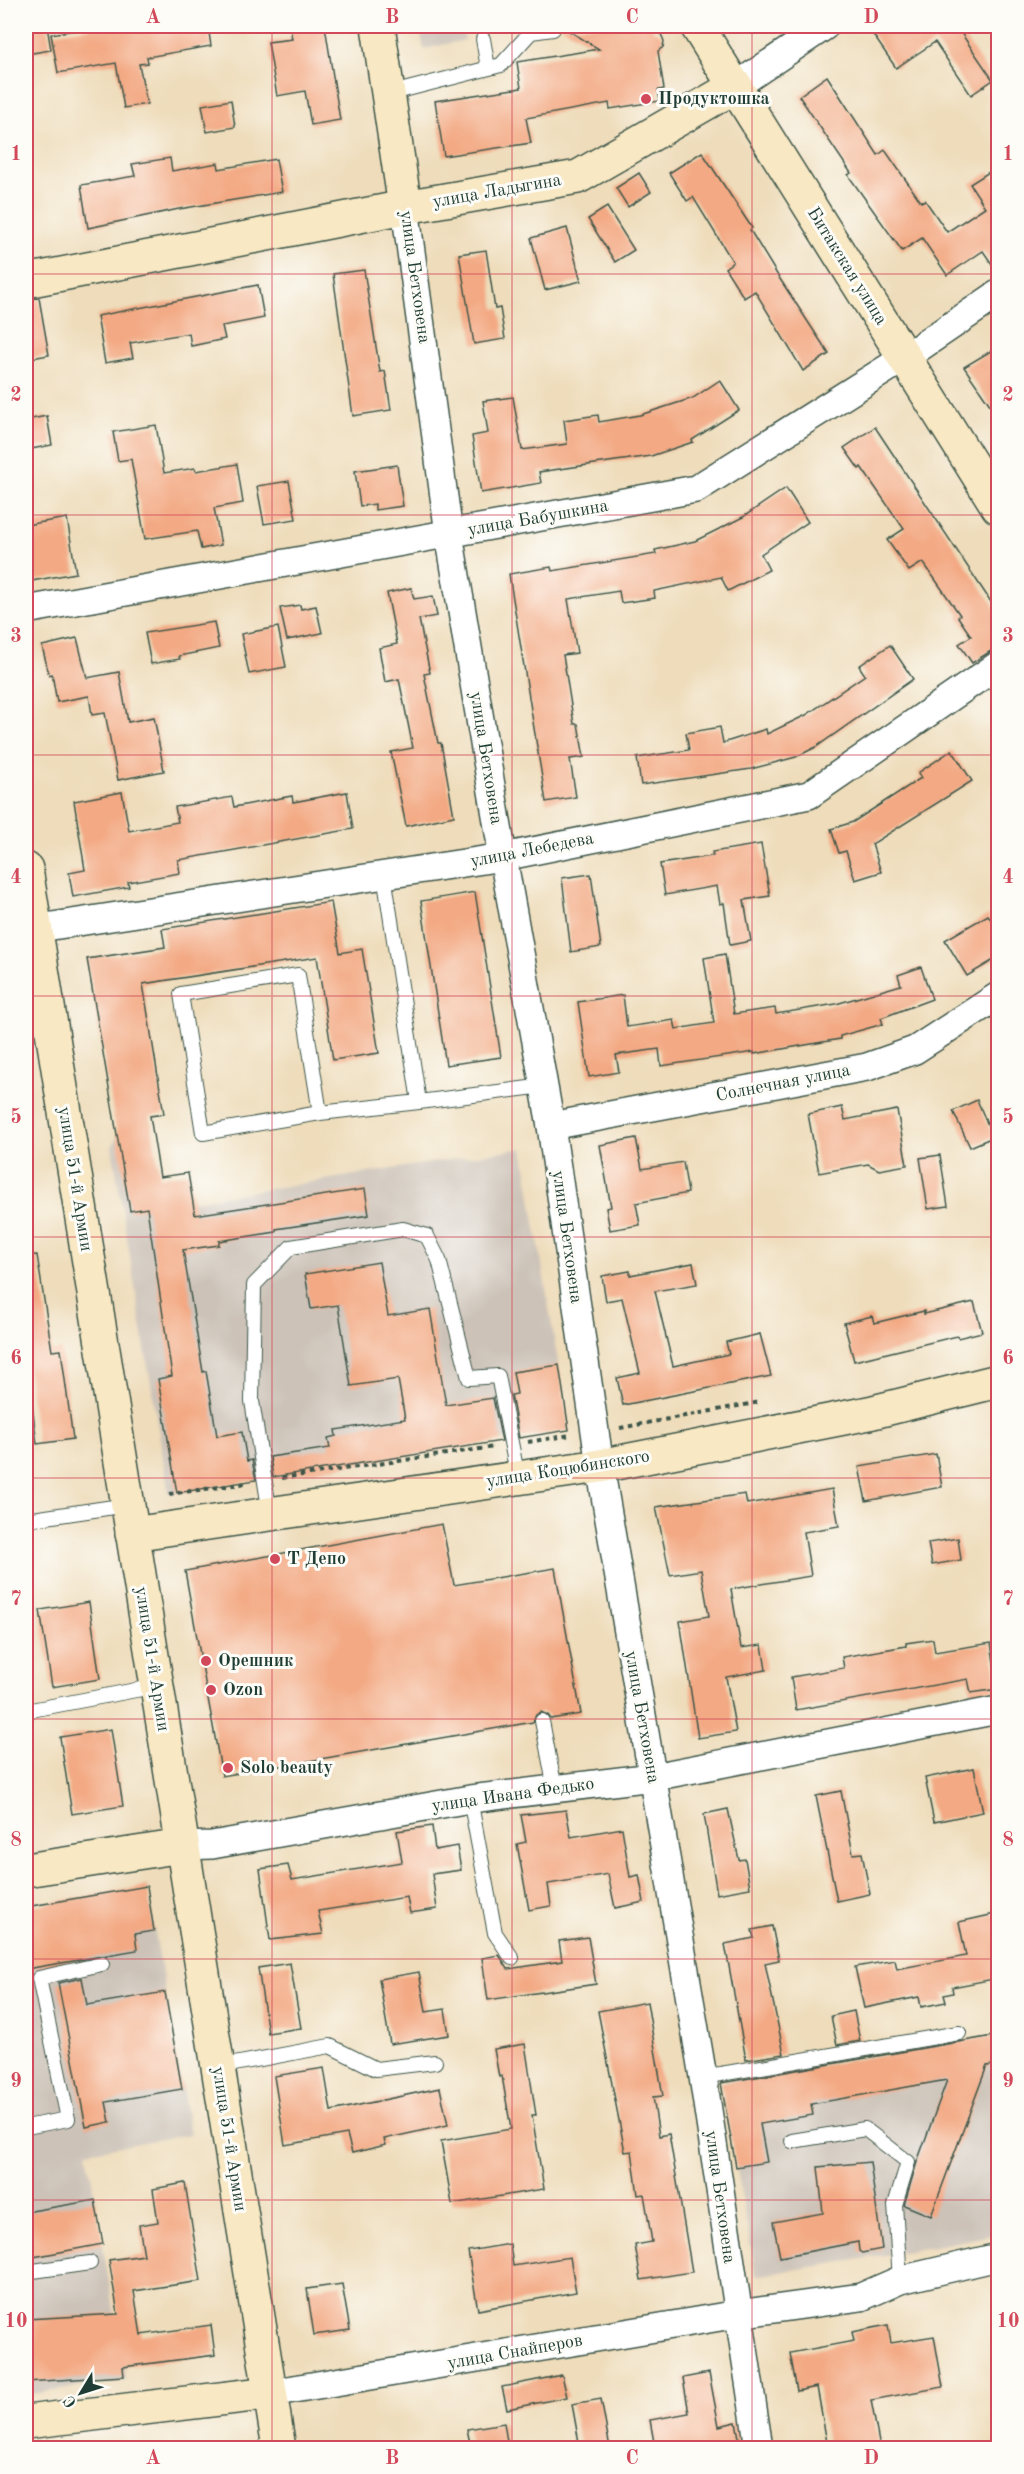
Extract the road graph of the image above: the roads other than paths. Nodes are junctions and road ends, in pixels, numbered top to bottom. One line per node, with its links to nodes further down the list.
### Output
1 (378, 26): 8 (main road, улица Бетховена)
2 (697, 26): 7 (main road, Битакская улица)
3 (825, 26): 7 (street, улица Ладыгина)
4 (554, 29): 6 (lane)
5 (483, 39): 6 (lane)
6 (488, 68): 8 (lane)
7 (736, 86): 9 (main road, улица Ладыгина); 12 (main road, Битакская улица)
8 (388, 94): 9 (main road, улица Бетховена)
9 (405, 207): 10 (main road, улица Ладыгина); 14 (street, улица Бетховена)
10 (26, 281)
11 (999, 294): 12 (street, улица Бабушкина)
12 (904, 358): 13 (main road, Битакская улица); 14 (street, улица Бабушкина)
13 (999, 507)
14 (449, 534): 15 (street, улица Бабушкина); 17 (street, улица Бетховена)
15 (26, 610)
16 (999, 665): 17 (street, улица Лебедева)
17 (502, 857): 19 (street, улица Лебедева); 22 (street, улица Бетховена)
18 (26, 869): 20 (main road, улица 51-й Армии)
19 (384, 875): 20 (street, улица Лебедева); 23 (lane)
20 (30, 929): 31 (main road, улица 51-й Армии)
21 (999, 996): 25 (street, Солнечная улица)
22 (544, 1086): 23 (lane); 25 (street, улица Бетховена)
23 (418, 1102): 24 (lane)
24 (320, 1113): 24 (lane)
25 (551, 1126): 27 (street, улица Бетховена)
26 (999, 1381): 27 (main road, улица Коцюбинского)
27 (600, 1466): 28 (main road, улица Коцюбинского); 36 (street, улица Бетховена)
28 (518, 1478): 29 (main road, улица Коцюбинского); 29 (lane)
29 (270, 1514): 31 (main road, улица Коцюбинского)
30 (26, 1520): 31 (lane)
31 (130, 1520): 32 (main road, улица 51-й Армии)
32 (157, 1686): 34 (lane); 39 (main road, улица 51-й Армии)
33 (999, 1710): 36 (street, улица Ивана Федько)
34 (26, 1711)
35 (542, 1721): 37 (lane)
36 (653, 1777): 37 (street, улица Ивана Федько); 46 (street, улица Бетховена)
37 (555, 1789): 38 (street, улица Ивана Федько)
38 (470, 1799): 39 (street, улица Ивана Федько); 41 (lane)
39 (182, 1846): 40 (main road, улица Ивана Федько); 45 (main road, улица 51-й Армии)
40 (26, 1869)
41 (512, 1958)
42 (102, 1964): 47 (lane)
43 (959, 2033): 46 (lane)
44 (435, 2062): 45 (lane)
45 (218, 2067): 54 (main road, улица 51-й Армии)
46 (703, 2077): 53 (street, улица Бетховена)
47 (26, 2127)
48 (792, 2141): 52 (lane)
49 (999, 2257): 52 (street, улица Снайперов)
50 (90, 2263): 51 (lane)
51 (26, 2272)
52 (900, 2280): 53 (street, улица Снайперов)
53 (738, 2314): 54 (street, улица Снайперов); 57 (street, улица Бетховена)
54 (270, 2393): 55 (main road, улица Снайперов); 56 (main road, улица 51-й Армии)
55 (26, 2422)
56 (279, 2448)
57 (759, 2448)

